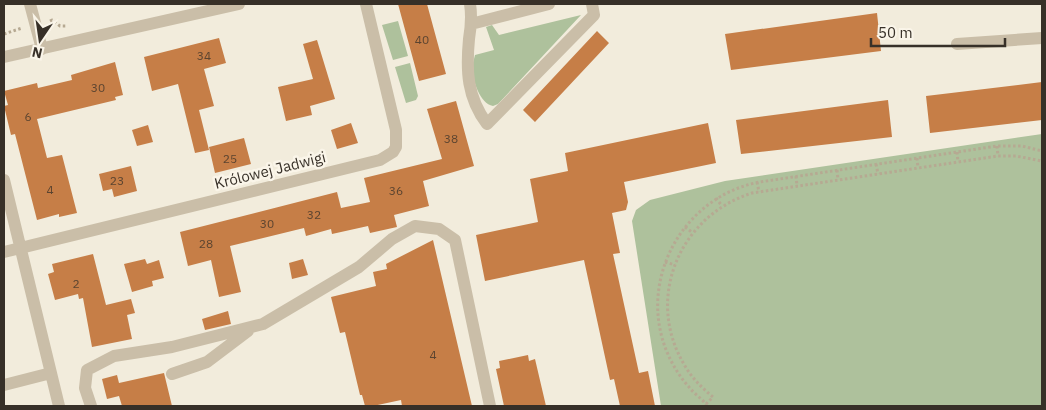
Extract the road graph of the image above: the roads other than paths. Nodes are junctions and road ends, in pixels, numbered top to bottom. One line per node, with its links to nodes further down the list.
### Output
1 (30, 4): 11 (street)
2 (238, 4): 7 (street)
3 (366, 4): 14 (street, Królowej Jadwigi)
4 (470, 4): 8 (street)
5 (549, 4): 8 (street)
6 (592, 4): 8 (street)
7 (208, 7): 11 (street)
8 (471, 24)
9 (1042, 38): 10 (street)
10 (957, 44)
11 (42, 49): 12 (street)
12 (4, 57)
13 (4, 180): 14 (street)
14 (20, 248): 15 (street, Królowej Jadwigi); 17 (street)
15 (4, 252)
16 (254, 326): 18 (street); 21 (street); 22 (street)
17 (51, 372): 19 (street); 20 (street)
18 (172, 374)
19 (4, 385)
20 (59, 406)
21 (90, 406)
22 (490, 406)

